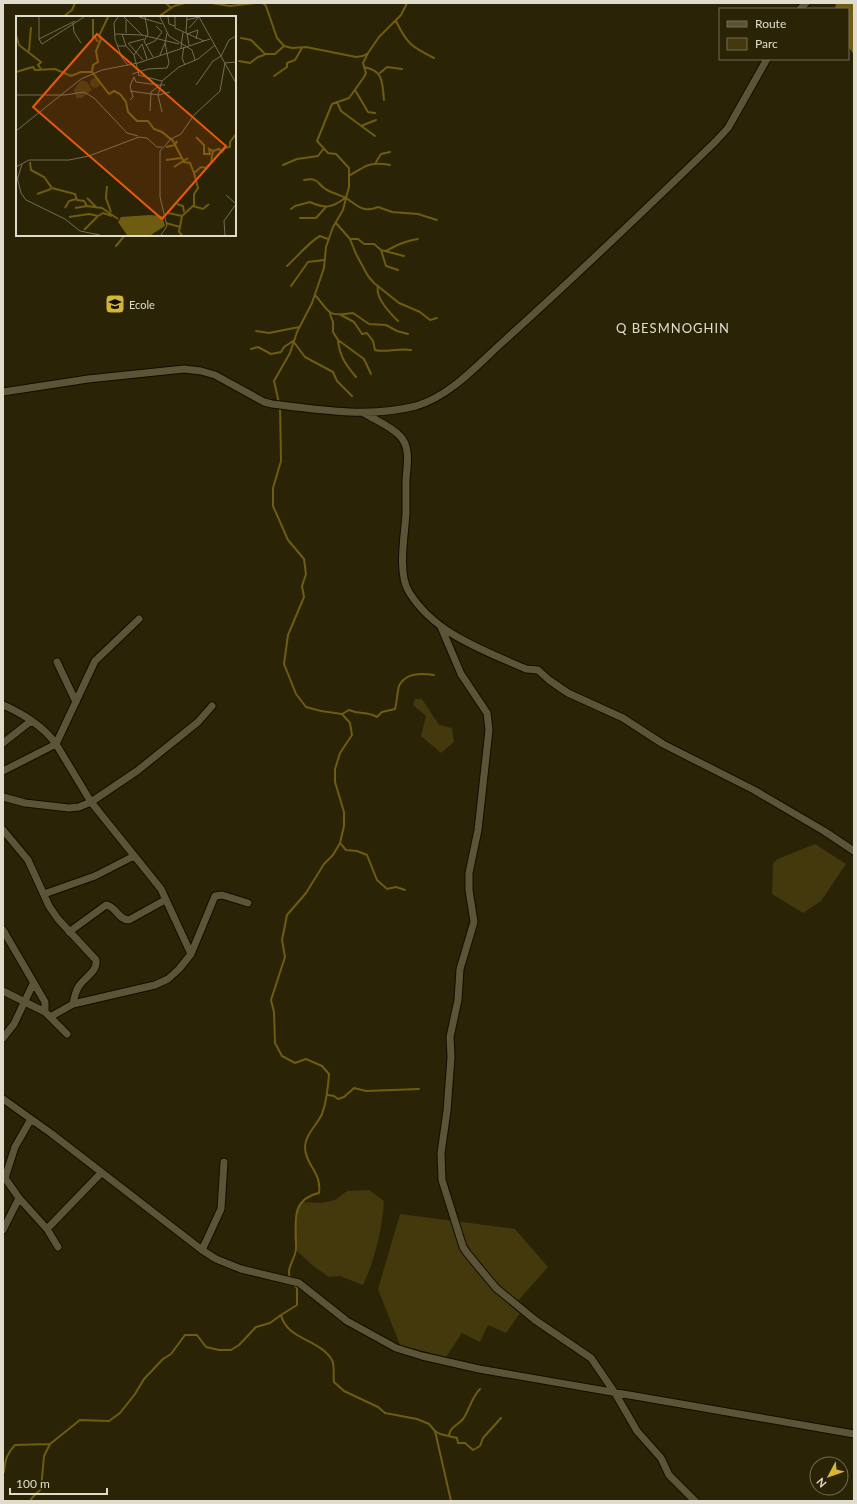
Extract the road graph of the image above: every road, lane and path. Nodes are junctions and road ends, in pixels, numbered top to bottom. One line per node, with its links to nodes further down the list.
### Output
1 (766, 60): 3 (street)
2 (3, 392): 3 (street)
3 (362, 413): 5 (street)
4 (139, 619): 7 (street)
5 (441, 627): 17 (street); 41 (street)
6 (57, 662): 7 (street)
7 (76, 702): 12 (street)
8 (3, 705): 10 (street)
9 (212, 706): 15 (street)
10 (31, 721): 11 (street); 12 (street)
11 (3, 743)
12 (56, 744): 13 (street); 15 (street)
13 (3, 771)
14 (3, 797): 15 (street)
15 (91, 802): 18 (street)
16 (3, 830): 19 (street)
17 (854, 851)
18 (134, 856): 19 (street); 20 (street)
19 (44, 894): 23 (street)
20 (165, 900): 23 (street); 24 (street)
21 (248, 903): 24 (street)
22 (3, 930): 25 (street)
23 (69, 932): 28 (street)
24 (190, 954): 28 (street)
25 (33, 984): 27 (street); 29 (street)
26 (3, 991): 27 (street)
27 (25, 1002): 29 (street); 31 (street)
28 (73, 1004): 29 (street)
29 (47, 1014): 30 (street)
30 (67, 1034)
31 (3, 1038)
32 (3, 1099): 33 (street)
33 (31, 1119): 35 (street); 36 (street)
34 (224, 1162): 40 (street)
35 (101, 1173): 37 (street); 40 (street)
36 (19, 1198): 37 (street); 38 (street)
37 (46, 1229): 39 (street)
38 (3, 1230)
39 (58, 1247)
40 (202, 1250): 41 (street)
41 (615, 1393): 42 (street); 43 (street)
42 (854, 1434)
43 (695, 1501)

